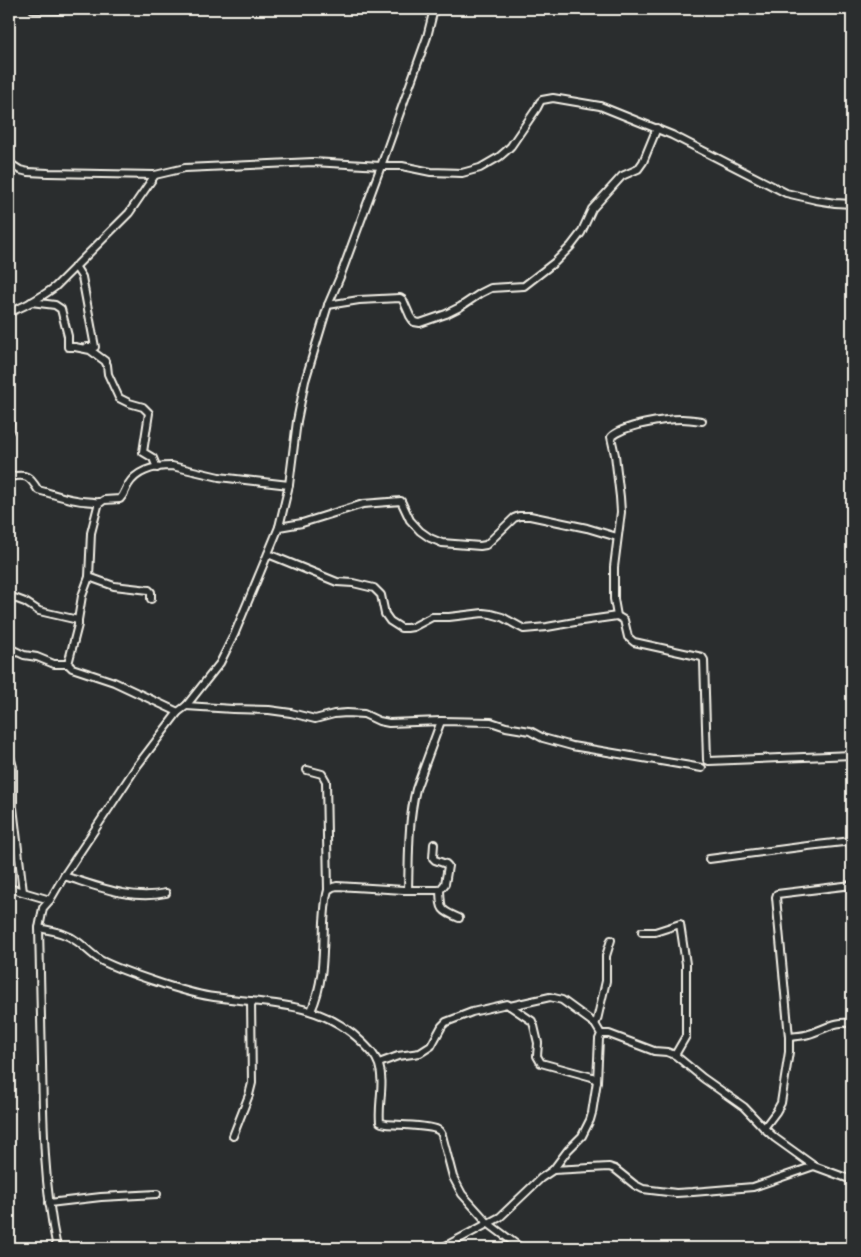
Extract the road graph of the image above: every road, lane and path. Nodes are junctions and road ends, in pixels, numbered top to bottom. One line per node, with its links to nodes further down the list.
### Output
1 (33, 9): 3 (street)
2 (434, 9): 6 (street)
3 (63, 10)
4 (657, 128): 6 (street); 8 (street); 11 (street)
5 (9, 163): 7 (street)
6 (381, 166): 7 (street); 11 (street)
7 (155, 175): 9 (street)
8 (852, 204)
9 (75, 266): 10 (street); 13 (street)
10 (31, 302): 12 (street); 13 (street)
11 (328, 305): 19 (street)
12 (9, 312)
13 (83, 348): 17 (street)
14 (9, 415): 16 (street)
15 (702, 421): 22 (street)
16 (9, 431)
17 (157, 468): 19 (street); 20 (street)
18 (9, 477): 20 (street)
19 (289, 485): 21 (street)
20 (99, 502): 24 (street)
21 (279, 527): 22 (street); 23 (street)
22 (617, 537): 27 (street)
23 (268, 554): 27 (street); 31 (street)
24 (89, 577): 26 (street); 28 (street)
25 (9, 596): 28 (street)
26 (151, 599)
27 (617, 616): 35 (street)
28 (78, 620): 30 (street)
29 (9, 648): 30 (street)
30 (68, 664): 32 (street)
31 (186, 706): 32 (street); 33 (street)
32 (178, 712): 41 (street)
33 (441, 721): 36 (street); 45 (street)
34 (9, 753): 47 (street)
35 (852, 755)
36 (702, 768)
37 (307, 770): 44 (street)
38 (852, 842): 40 (street)
39 (434, 844): 46 (street)
40 (709, 859)
41 (64, 876): 48 (street); 49 (street)
42 (852, 885): 60 (street)
43 (9, 888): 47 (street)
44 (328, 890): 45 (street); 56 (street)
45 (408, 890): 46 (street)
46 (440, 890): 50 (street)
47 (23, 892): 49 (street)
48 (166, 893)
49 (50, 900): 51 (street)
50 (460, 918)
51 (39, 928): 54 (street); 70 (street)
52 (642, 932): 61 (street)
53 (611, 940): 57 (street)
54 (251, 1001): 56 (street); 65 (street)
55 (510, 1006): 57 (street); 62 (street); 63 (street)
56 (311, 1011): 62 (street)
57 (595, 1024): 59 (street)
58 (852, 1024): 60 (street)
59 (601, 1034): 61 (street); 63 (street)
60 (789, 1037): 64 (street)
61 (675, 1055): 64 (street)
62 (379, 1063): 71 (street)
63 (597, 1081): 67 (street)
64 (764, 1128): 66 (street)
65 (233, 1136)
66 (814, 1166): 67 (street); 68 (street)
67 (553, 1170): 71 (street)
68 (852, 1180)
69 (157, 1194): 70 (street)
70 (50, 1203): 72 (street)
71 (488, 1224): 73 (street); 74 (street)
72 (57, 1248)
73 (442, 1248)
74 (521, 1248)

